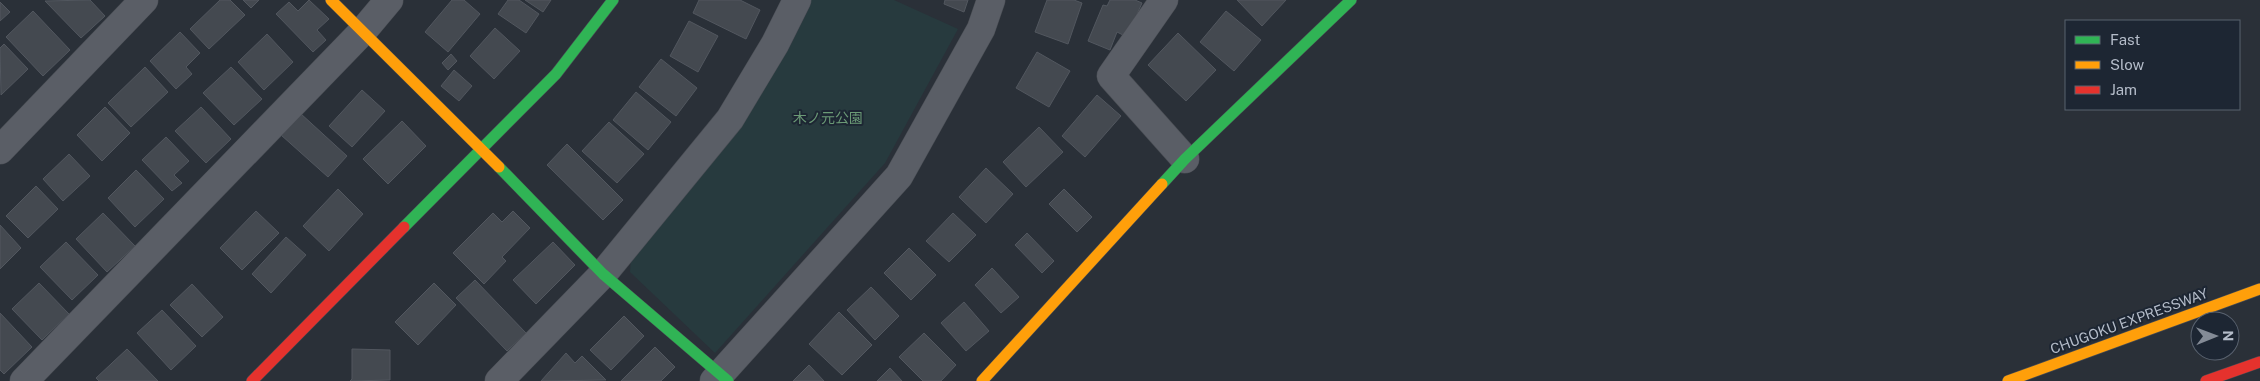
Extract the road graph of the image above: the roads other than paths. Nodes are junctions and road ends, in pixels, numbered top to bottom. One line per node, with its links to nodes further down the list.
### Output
1 (144, 0): 11 (street)
2 (331, 0): 9 (main road)
3 (389, 0): 9 (street)
4 (613, 0): 10 (main road)
5 (797, 0): 13 (street)
6 (991, 0): 16 (street)
7 (1164, 0): 12 (street)
8 (1351, 0): 12 (main road)
9 (363, 31): 10 (main road); 17 (street)
10 (480, 148): 13 (main road); 18 (main road)
11 (0, 150)
12 (1185, 160): 20 (main road)
13 (603, 274): 16 (main road); 19 (street)
14 (2260, 289): 21 (main road, CHUGOKU EXPRESSWAY)
15 (2260, 362): 22 (main road)
16 (721, 379)
17 (24, 381)
18 (252, 381)
19 (499, 381)
20 (982, 381)
21 (2008, 381)
22 (2206, 381)

